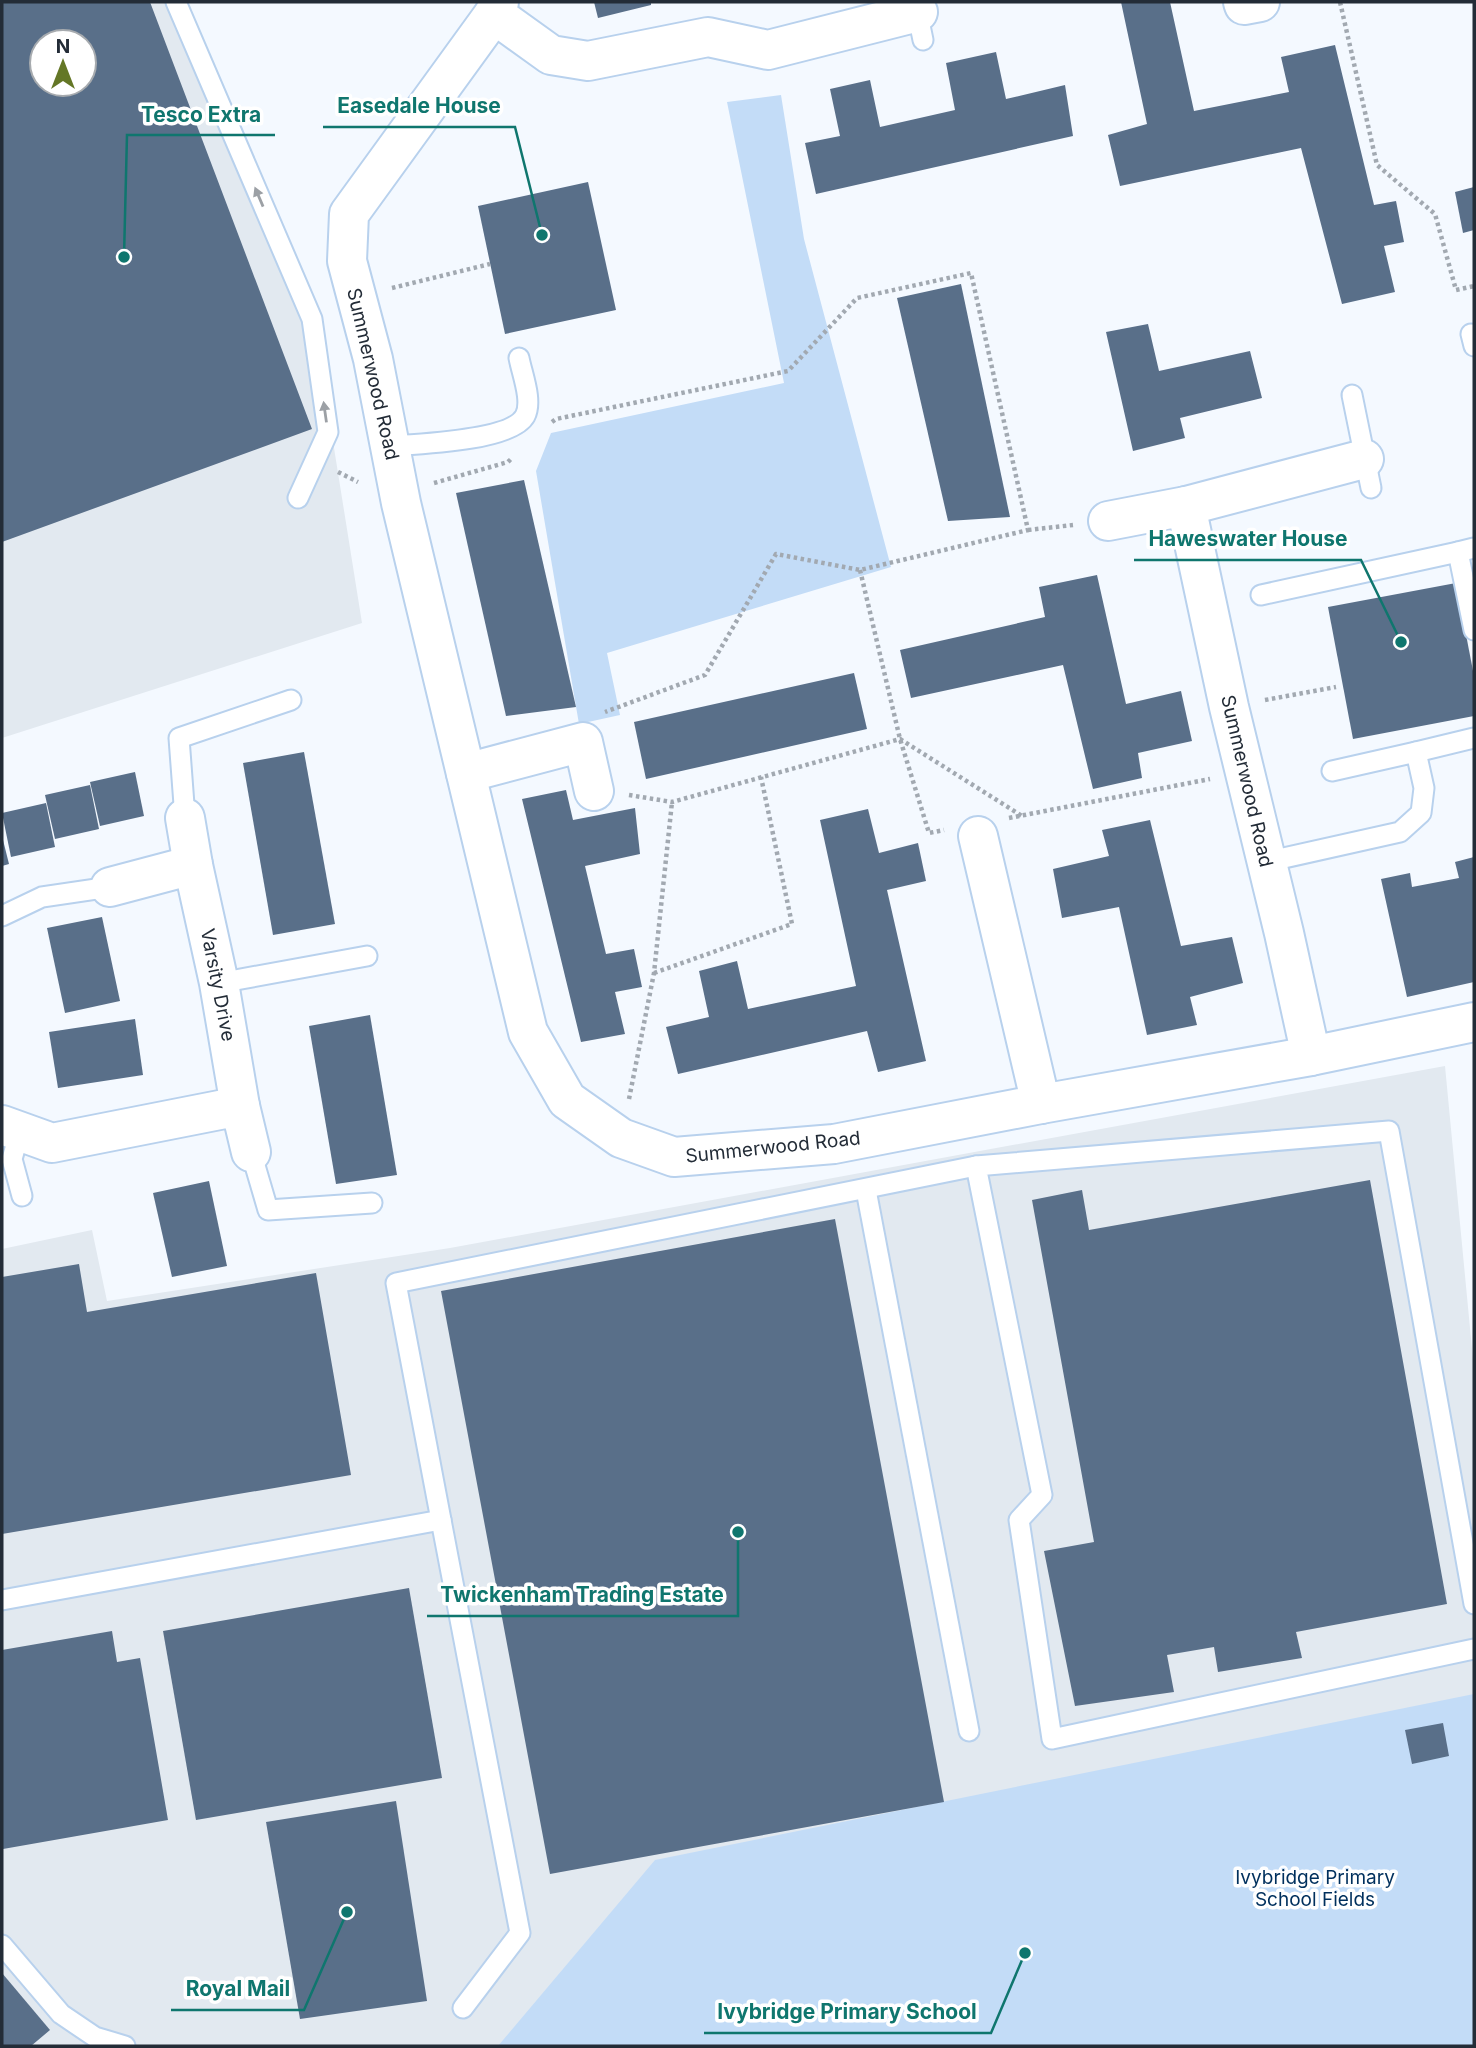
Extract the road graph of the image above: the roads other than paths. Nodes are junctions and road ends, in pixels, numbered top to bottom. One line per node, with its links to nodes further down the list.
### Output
1 (176, 2): 10 (lane, one-way to 1)
2 (1243, 2): 3 (street)
3 (1260, 2)
4 (497, 8): 5 (street, Summerwood Road); 8 (street, Summerwood Road)
5 (919, 18)
6 (519, 358): 8 (lane)
7 (1352, 395): 9 (lane)
8 (390, 446): 20 (street, Summerwood Road)
9 (1368, 474): 11 (street)
10 (298, 498)
11 (1186, 506): 12 (street); 24 (street, Summerwood Road)
12 (1108, 521)
13 (1466, 550): 14 (lane); 15 (lane)
14 (1261, 595)
15 (1474, 630)
16 (291, 700): 22 (lane)
17 (1474, 738): 18 (lane)
18 (1416, 752): 19 (lane); 24 (lane)
19 (1332, 771)
20 (466, 773): 21 (street); 32 (street, Summerwood Road)
21 (594, 791)
22 (185, 817): 25 (street, Varsity Drive)
23 (977, 830): 32 (street)
24 (1266, 862): 31 (street, Summerwood Road)
25 (193, 865): 26 (street); 29 (street, Varsity Drive)
26 (110, 887): 27 (lane)
27 (2, 916)
28 (367, 956): 29 (lane)
29 (219, 982): 33 (street, Varsity Drive)
30 (1474, 1021): 31 (street, Summerwood Road)
31 (1311, 1056): 32 (street, Summerwood Road)
32 (1041, 1104)
33 (240, 1106): 34 (street); 35 (street, Varsity Drive)
34 (11, 1128): 38 (lane)
35 (251, 1152): 39 (lane)
36 (976, 1166): 37 (lane); 42 (lane); 43 (lane)
37 (866, 1190): 40 (lane); 44 (lane)
38 (22, 1196)
39 (372, 1203)
40 (441, 1520): 41 (lane); 46 (lane)
41 (2, 1600)
42 (1474, 1604)
43 (1474, 1649)
44 (968, 1731)
45 (2, 1945): 47 (lane)
46 (463, 2008)
47 (125, 2046)

